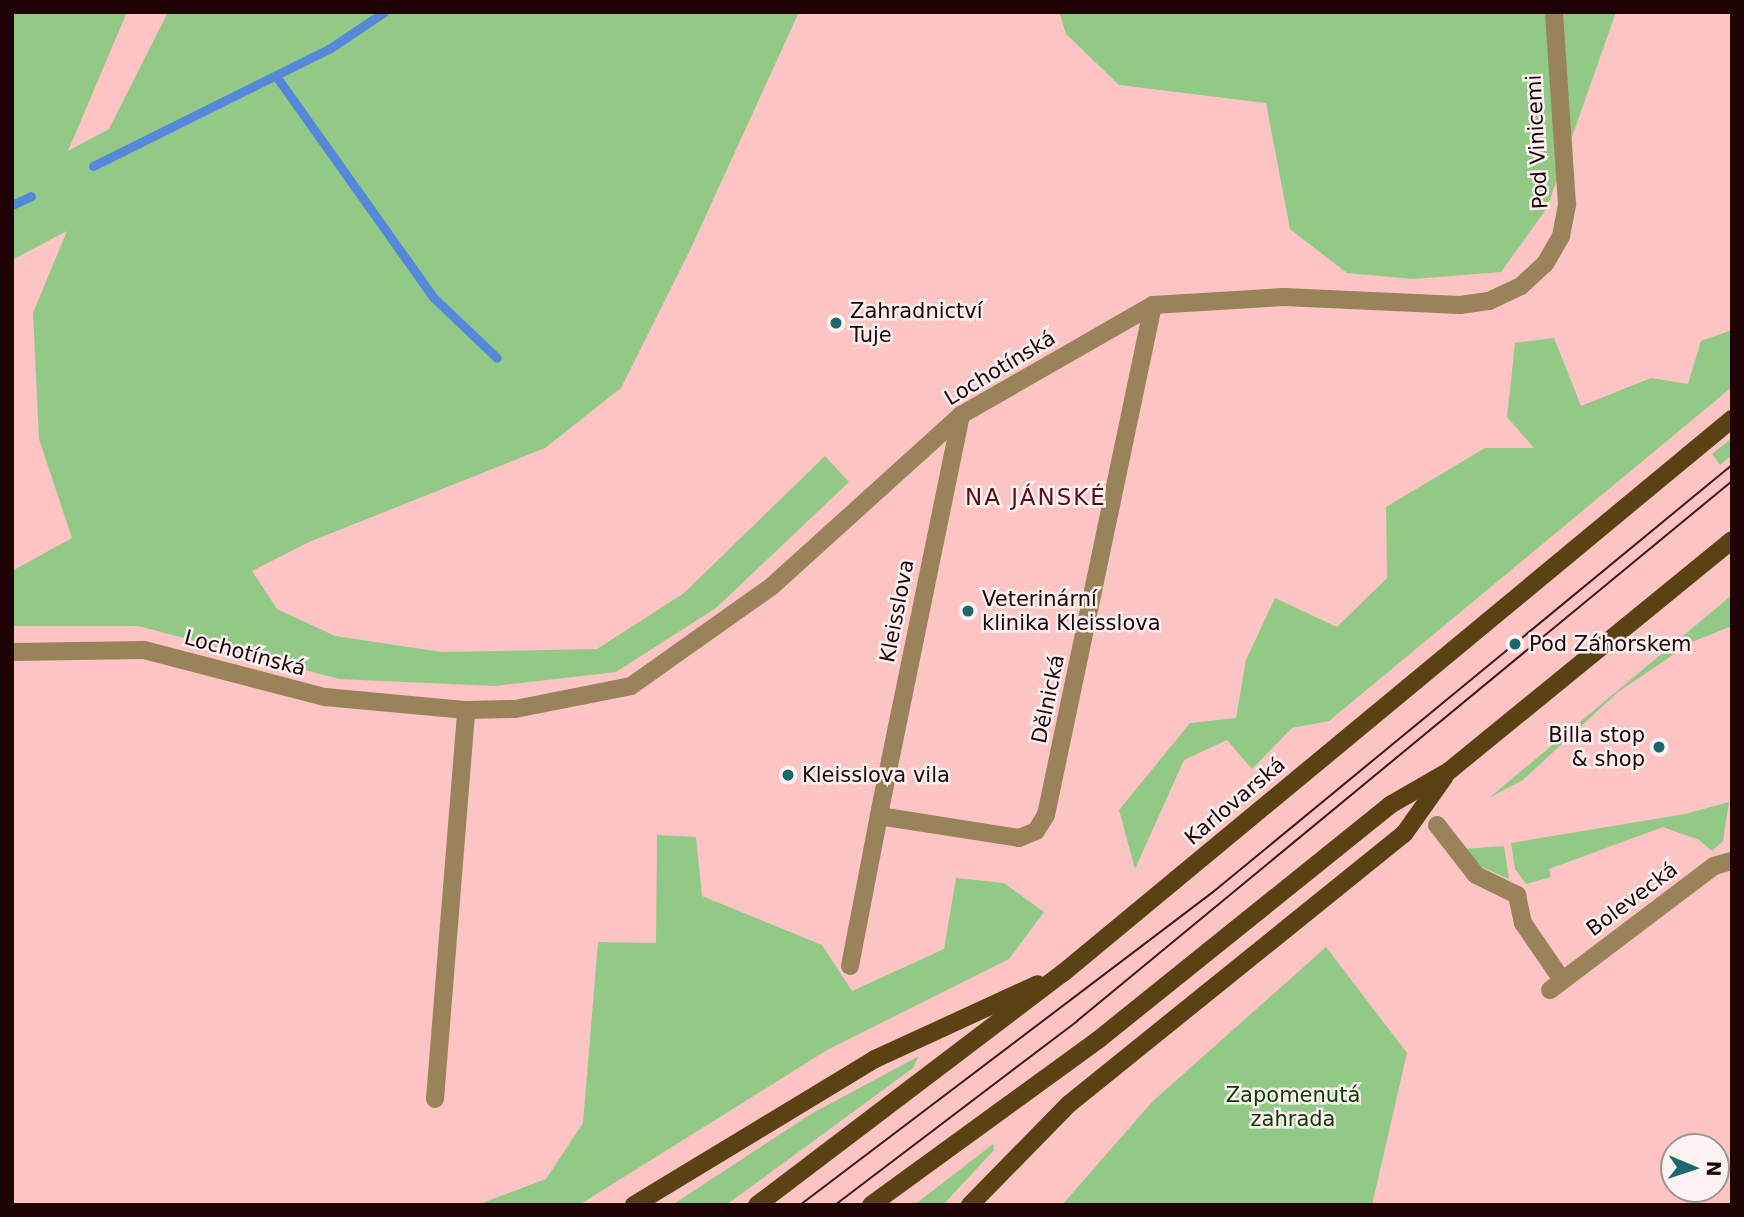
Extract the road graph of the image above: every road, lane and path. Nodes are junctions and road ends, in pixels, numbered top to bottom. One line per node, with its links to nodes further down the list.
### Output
1 (1554, 12): 2 (street, Pod Vinicemi)
2 (1545, 264): 3 (street, Lochotínská)
3 (1153, 305): 4 (street, Lochotínská); 10 (street, Dělnická)
4 (961, 415): 8 (street, Lochotínská); 10 (street, Kleisslova)
5 (1732, 419): 14 (main road, Karlovarská)
6 (1732, 540): 9 (main road)
7 (12, 652): 8 (street, Lochotínská)
8 (466, 710): 15 (street)
9 (1449, 771): 18 (main road); 19 (main road)
10 (879, 816): 13 (street, Kleisslova)
11 (1437, 825): 12 (street, Bolevecká)
12 (1732, 861)
13 (850, 966)
14 (1063, 973): 16 (main road); 17 (main road, Karlovarská)
15 (435, 1099)
16 (634, 1205)
17 (757, 1205)
18 (871, 1205)
19 (970, 1205)

